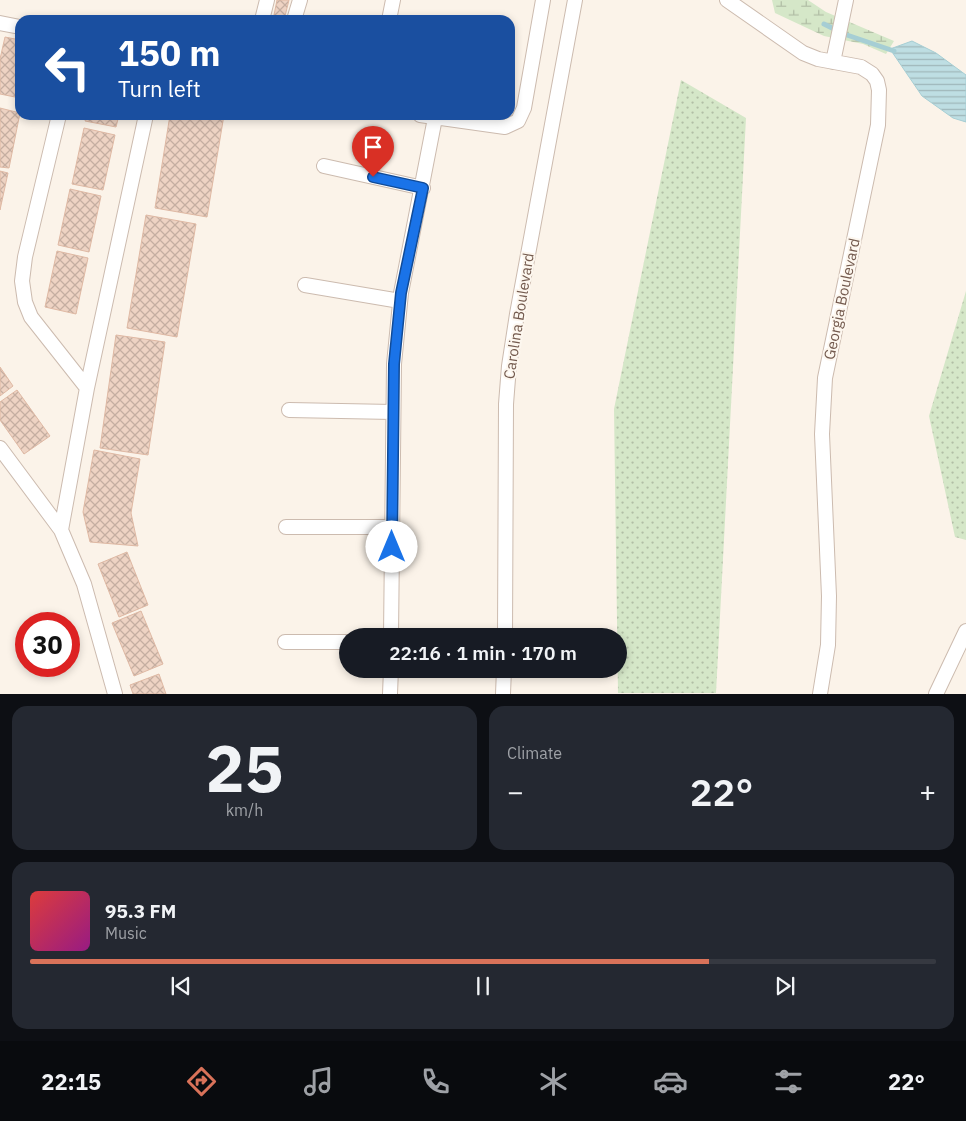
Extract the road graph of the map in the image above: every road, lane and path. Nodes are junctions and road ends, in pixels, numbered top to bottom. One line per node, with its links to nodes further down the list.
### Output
1 (267, 0): 8 (street)
2 (300, 0): 9 (street)
3 (393, 0): 10 (street)
4 (542, 0): 17 (street)
5 (575, 0): 30 (street, Carolina Boulevard)
6 (726, 0): 13 (street, Georgia Boulevard)
7 (846, 1): 13 (street)
8 (263, 15)
9 (296, 15)
10 (390, 15)
11 (0, 23): 12 (street)
12 (15, 26)
13 (833, 62): 39 (street, Georgia Boulevard)
14 (58, 120): 22 (street)
15 (145, 120): 22 (street)
16 (435, 120): 19 (street)
17 (451, 120)
18 (324, 166): 19 (street)
19 (423, 188): 21 (street)
20 (305, 285): 21 (street)
21 (400, 301): 24 (street)
22 (87, 388): 28 (street)
23 (288, 410): 24 (street)
24 (393, 412): 27 (street)
25 (0, 448): 28 (street)
26 (286, 527): 27 (street)
27 (392, 527): 29 (street)
28 (61, 530): 36 (street)
29 (391, 628)
30 (505, 628)
31 (966, 631): 40 (street)
32 (286, 642): 33 (street)
33 (339, 642)
34 (391, 678): 37 (street)
35 (504, 678): 38 (street)
36 (114, 694)
37 (390, 694)
38 (503, 694)
39 (820, 694)
40 (936, 694)

